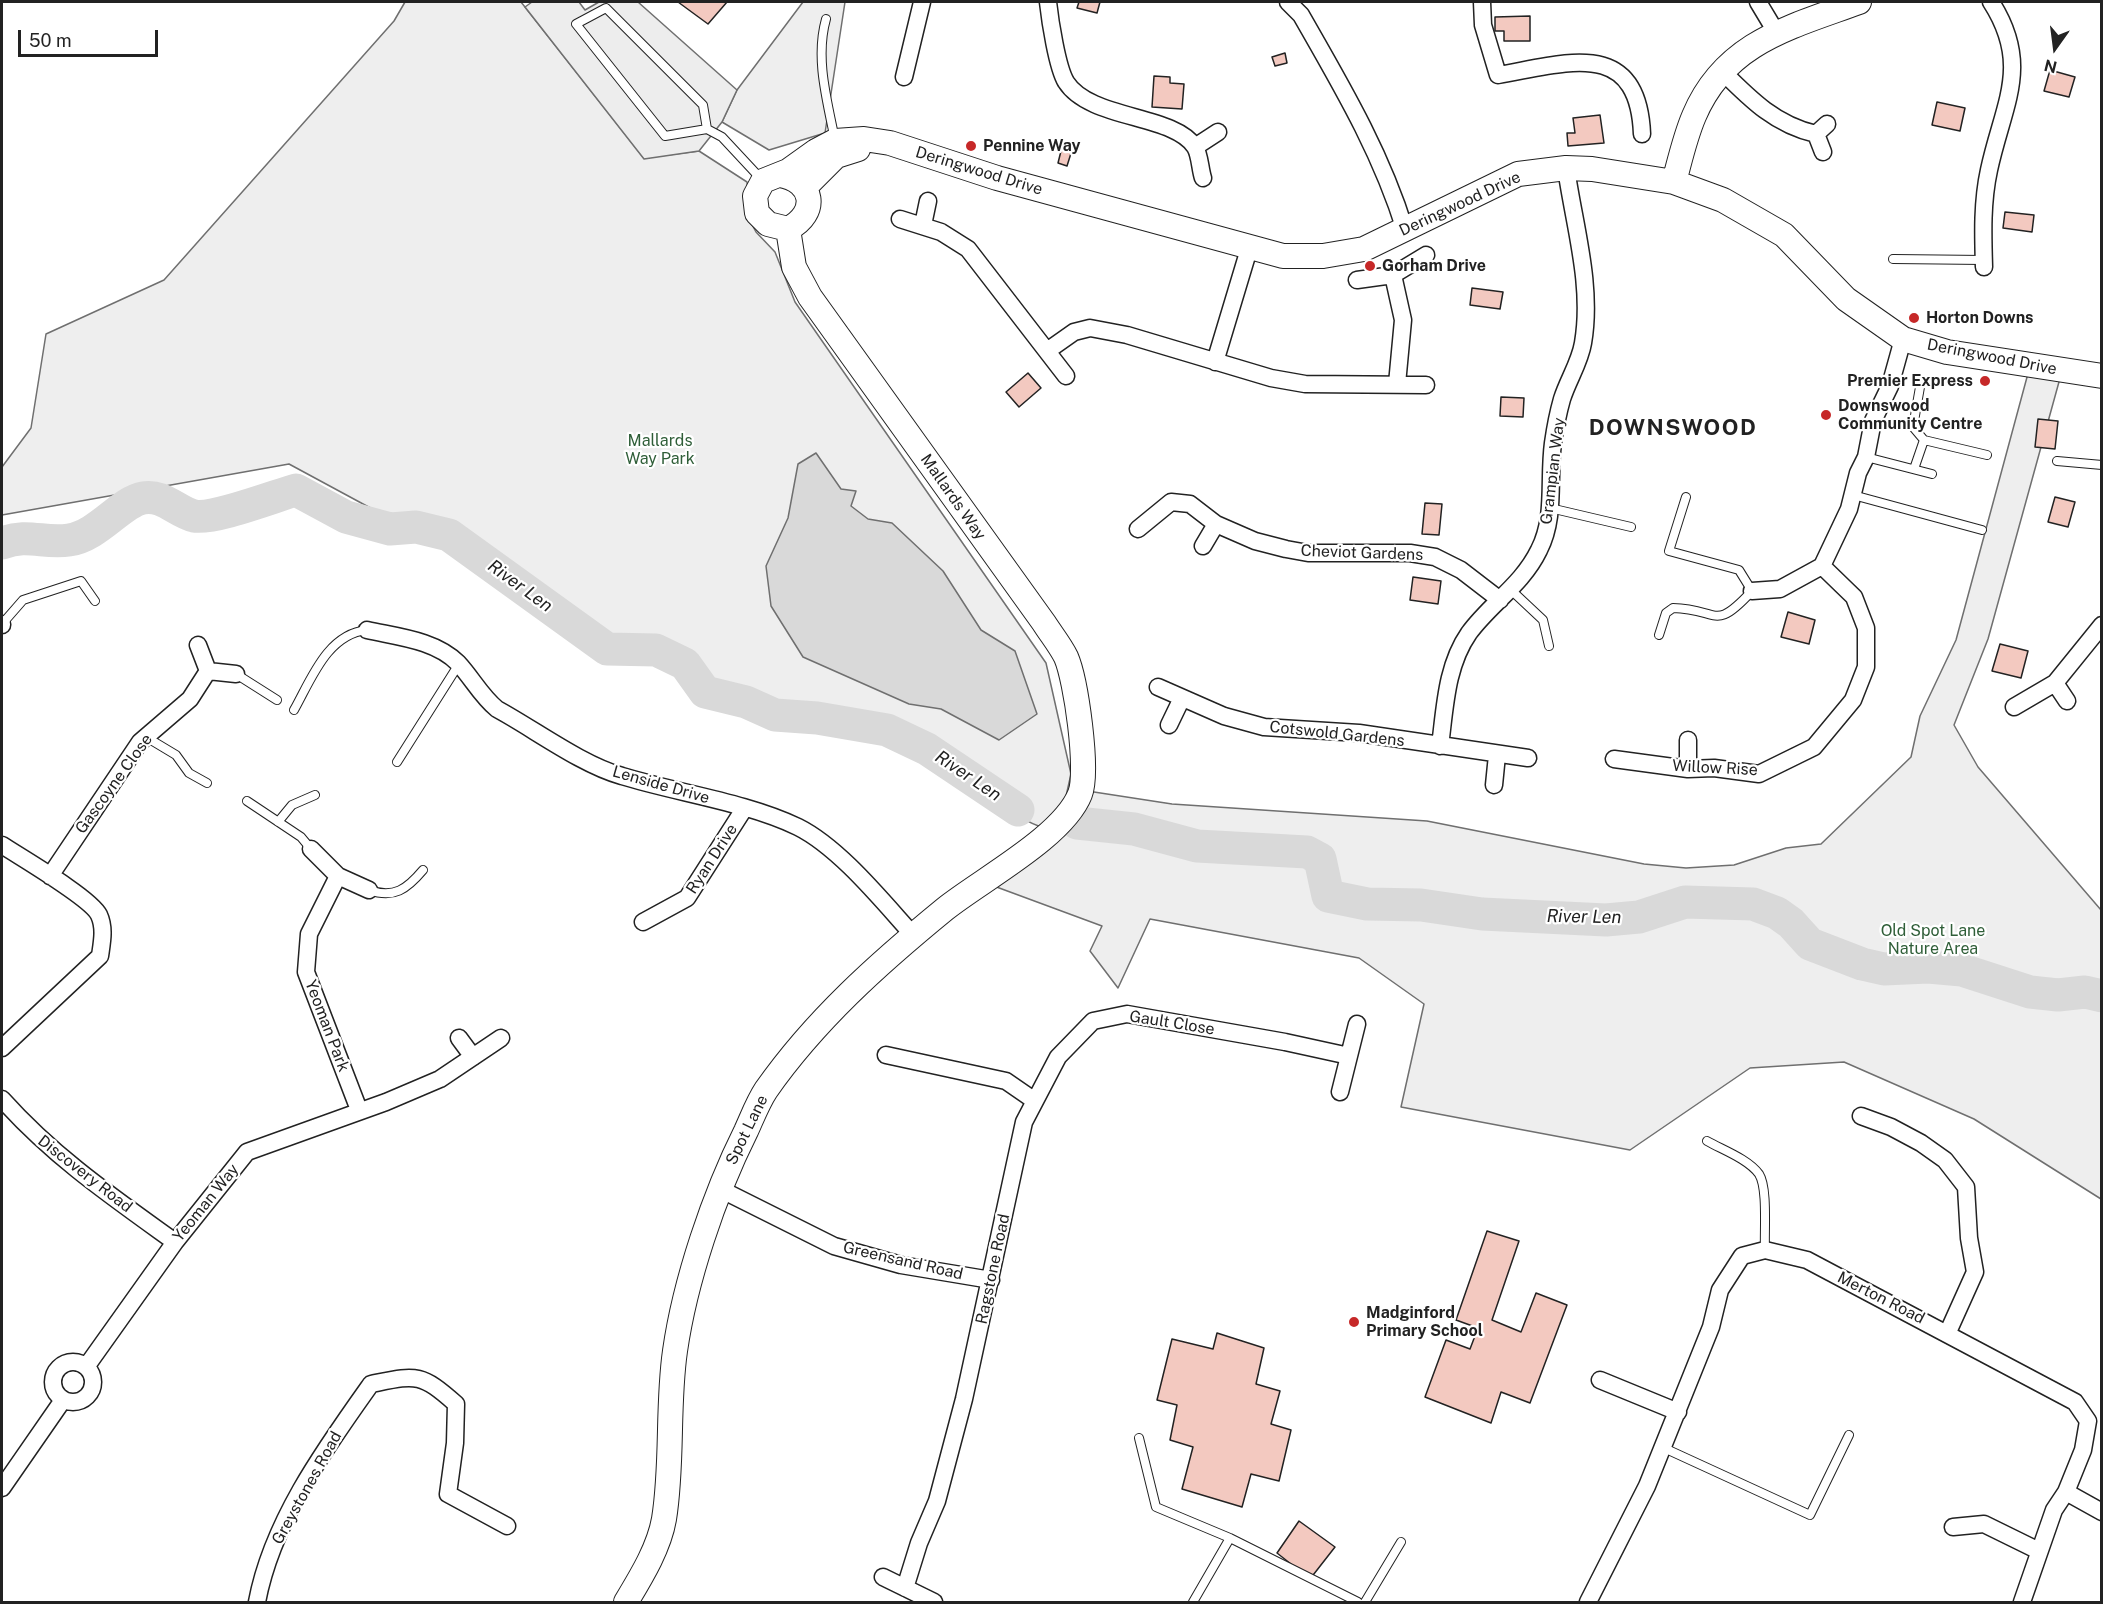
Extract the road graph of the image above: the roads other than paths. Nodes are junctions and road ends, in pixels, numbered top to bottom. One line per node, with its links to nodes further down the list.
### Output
1 (922, 2): 11 (street)
2 (1048, 2): 17 (street)
3 (1288, 2): 28 (street)
4 (1482, 2): 14 (street)
5 (1758, 2): 9 (street)
6 (1859, 2): 9 (street)
7 (1991, 2): 32 (street)
8 (826, 19): 15 (lane)
9 (1776, 32): 10 (street)
10 (1723, 72): 18 (street); 22 (street)
11 (904, 77)
12 (707, 129): 12 (lane); 20 (lane)
13 (1218, 132): 17 (street)
14 (1642, 134)
15 (835, 141): 16 (street, Deringwood Drive); 20 (street, Deringwood Drive)
16 (890, 143): 23 (street, Deringwood Drive); 29 (street, Deringwood Drive)
17 (1195, 147): 21 (street)
18 (1823, 152)
19 (1566, 168): 22 (street, Deringwood Drive); 28 (street, Deringwood Drive); 52 (street, Grampian Way)
20 (771, 178): 23 (street); 27 (street)
21 (1203, 178)
22 (1674, 182): 35 (street, Deringwood Drive)
23 (805, 187): 27 (street)
24 (928, 201): 26 (street)
25 (900, 219): 26 (street)
26 (923, 225): 36 (street)
27 (788, 229): 87 (street, Mallards Way)
28 (1405, 230): 29 (street, Deringwood Drive)
29 (1249, 249): 37 (street)
30 (1426, 255): 33 (street)
31 (1893, 259): 32 (lane)
32 (1984, 263)
33 (1393, 275): 34 (street); 40 (street)
34 (1357, 280)
35 (1903, 339): 39 (street, Deringwood Drive); 45 (street)
36 (1047, 351): 37 (street); 38 (street)
37 (1215, 362): 40 (street)
38 (1066, 376)
39 (2102, 376)
40 (1397, 384): 41 (street)
41 (1426, 385)
42 (1920, 387): 43 (lane)
43 (1924, 440): 44 (lane); 48 (lane)
44 (1987, 455)
45 (1866, 457): 48 (lane); 50 (street)
46 (2057, 461): 47 (lane)
47 (2102, 465)
48 (1914, 469): 49 (lane)
49 (1932, 474)
50 (1853, 495): 56 (lane); 58 (street)
51 (1686, 497): 59 (lane)
52 (1550, 508): 54 (lane); 60 (street, Grampian Way)
53 (1216, 524): 55 (street, Cheviot Gardens); 57 (street); 60 (street, Cheviot Gardens)
54 (1631, 526)
55 (1138, 529)
56 (1982, 530)
57 (1203, 546)
58 (1822, 566): 59 (street); 86 (street, Willow Rise)
59 (1752, 591): 65 (lane)
60 (1505, 595): 67 (lane); 81 (street, Grampian Way)
61 (95, 601): 62 (lane)
62 (2, 624)
63 (2102, 625): 71 (street)
64 (368, 630): 68 (street, Lenside Drive); 77 (lane)
65 (1659, 635)
66 (198, 645): 69 (street)
67 (1549, 646)
68 (459, 664): 85 (lane); 92 (street, Lenside Drive)
69 (208, 671): 70 (street); 79 (street, Gascoyne Close)
70 (236, 674): 74 (lane)
71 (2055, 683): 75 (street); 76 (street)
72 (1158, 687): 73 (street, Cotswold Gardens)
73 (1182, 698): 78 (street); 81 (street, Cotswold Gardens)
74 (277, 699)
75 (2067, 701)
76 (2014, 707)
77 (294, 710)
78 (1169, 724)
79 (145, 737): 88 (lane); 97 (street, Gascoyne Close)
80 (1688, 740): 86 (street)
81 (1440, 746): 82 (street, Cotswold Gardens)
82 (1497, 755): 83 (street, Cotswold Gardens); 89 (street)
83 (1528, 758)
84 (1614, 759): 86 (street, Willow Rise)
85 (397, 762)
86 (1688, 769)
87 (1084, 779): 101 (street, Spot Lane)
88 (207, 783)
89 (1494, 785)
90 (315, 795): 93 (lane)
91 (247, 801): 93 (lane)
92 (744, 809): 100 (street, Ryan Drive); 101 (street, Lenside Drive)
93 (278, 822): 95 (lane)
94 (2, 844): 97 (street)
95 (311, 849): 98 (street)
96 (423, 870): 99 (lane)
97 (50, 876): 105 (street)
98 (338, 876): 99 (street); 112 (street, Yeoman Park)
99 (369, 890)
100 (643, 922)
101 (914, 936): 115 (street, Spot Lane)
102 (1357, 1024): 107 (street)
103 (459, 1038): 108 (street)
104 (501, 1038): 108 (street, Yeoman Way)
105 (2, 1048)
106 (886, 1055): 111 (street)
107 (1349, 1056): 109 (street); 111 (street, Gault Close)
108 (473, 1057): 112 (street, Yeoman Way)
109 (1340, 1092)
110 (2, 1099): 116 (street, Discovery Road)
111 (1035, 1101): 118 (street, Ragstone Road)
112 (359, 1110): 116 (street, Yeoman Way)
113 (1861, 1116): 119 (street)
114 (1707, 1141): 117 (lane)
115 (720, 1189): 118 (street, Greensand Road); 140 (street, Spot Lane)
116 (175, 1242): 120 (street, Yeoman Way)
117 (1765, 1250): 119 (street, Merton Road); 123 (street)
118 (991, 1280): 138 (street, Ragstone Road)
119 (1948, 1332): 129 (street, Merton Road)
120 (86, 1367): 122 (street); 122 (street)
121 (1600, 1380): 123 (street)
122 (63, 1400): 128 (street)
123 (1678, 1412): 126 (street)
124 (1849, 1435): 126 (lane)
125 (1139, 1438): 134 (lane)
126 (1664, 1448): 145 (street)
127 (433, 1485): 130 (street)
128 (2, 1488)
129 (2066, 1492): 131 (street); 136 (street, Merton Road)
130 (448, 1494): 132 (street); 139 (street, Greystones Road)
131 (2102, 1512)
132 (507, 1526)
133 (1953, 1527): 136 (street)
134 (1230, 1538): 142 (lane); 143 (lane)
135 (1401, 1542): 144 (lane)
136 (2039, 1551): 146 (street, Merton Road)
137 (884, 1577): 138 (street)
138 (905, 1588): 141 (street)
139 (257, 1602)
140 (626, 1602)
141 (934, 1602)
142 (1193, 1602)
143 (1358, 1602)
144 (1365, 1602)
145 (1588, 1602)
146 (2022, 1602)

